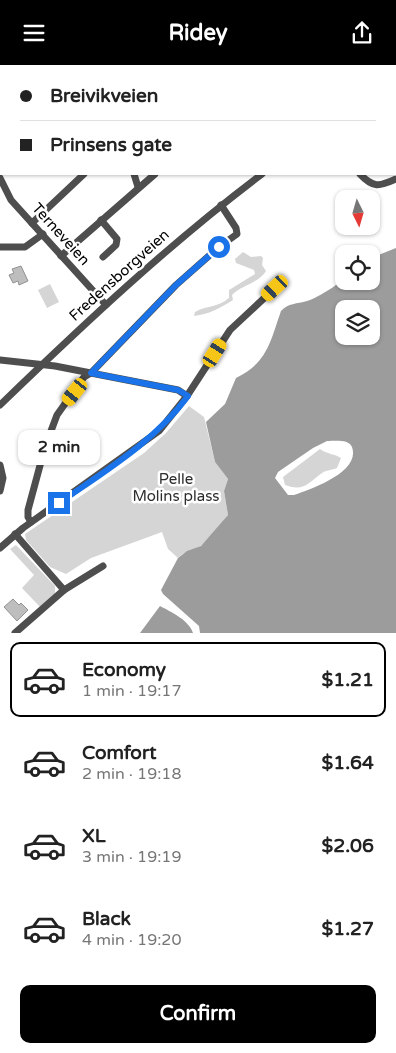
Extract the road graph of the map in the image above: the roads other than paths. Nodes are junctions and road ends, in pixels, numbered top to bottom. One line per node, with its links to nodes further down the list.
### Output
1 (83, 175): 11 (street)
2 (134, 175): 8 (street)
3 (154, 175): 8 (street)
4 (261, 175): 9 (street, Fredensborgveien)
5 (361, 175): 7 (street)
6 (0, 178): 11 (street, Terneveien)
7 (396, 179)
8 (138, 187): 10 (street)
9 (221, 205): 17 (street, Fredensborgveien); 20 (street)
10 (100, 220): 14 (street); 15 (street)
11 (32, 223): 12 (street, Terneveien)
12 (43, 235): 13 (street); 14 (street, Terneveien)
13 (0, 247)
14 (61, 256): 17 (street, Terneveien)
15 (103, 257)
16 (275, 288): 21 (street)
17 (106, 305): 19 (street, Fredensborgveien)
18 (0, 360): 19 (street)
19 (42, 365): 20 (street); 22 (street, Fredensborgveien)
20 (91, 373): 21 (street); 25 (street)
21 (188, 396): 25 (street)
22 (0, 405)
23 (0, 465): 24 (street)
24 (0, 491)
25 (32, 522): 26 (street)
26 (15, 535): 27 (street); 29 (street)
27 (0, 548)
28 (103, 567): 29 (street)
29 (64, 590): 30 (street)
30 (14, 633)

